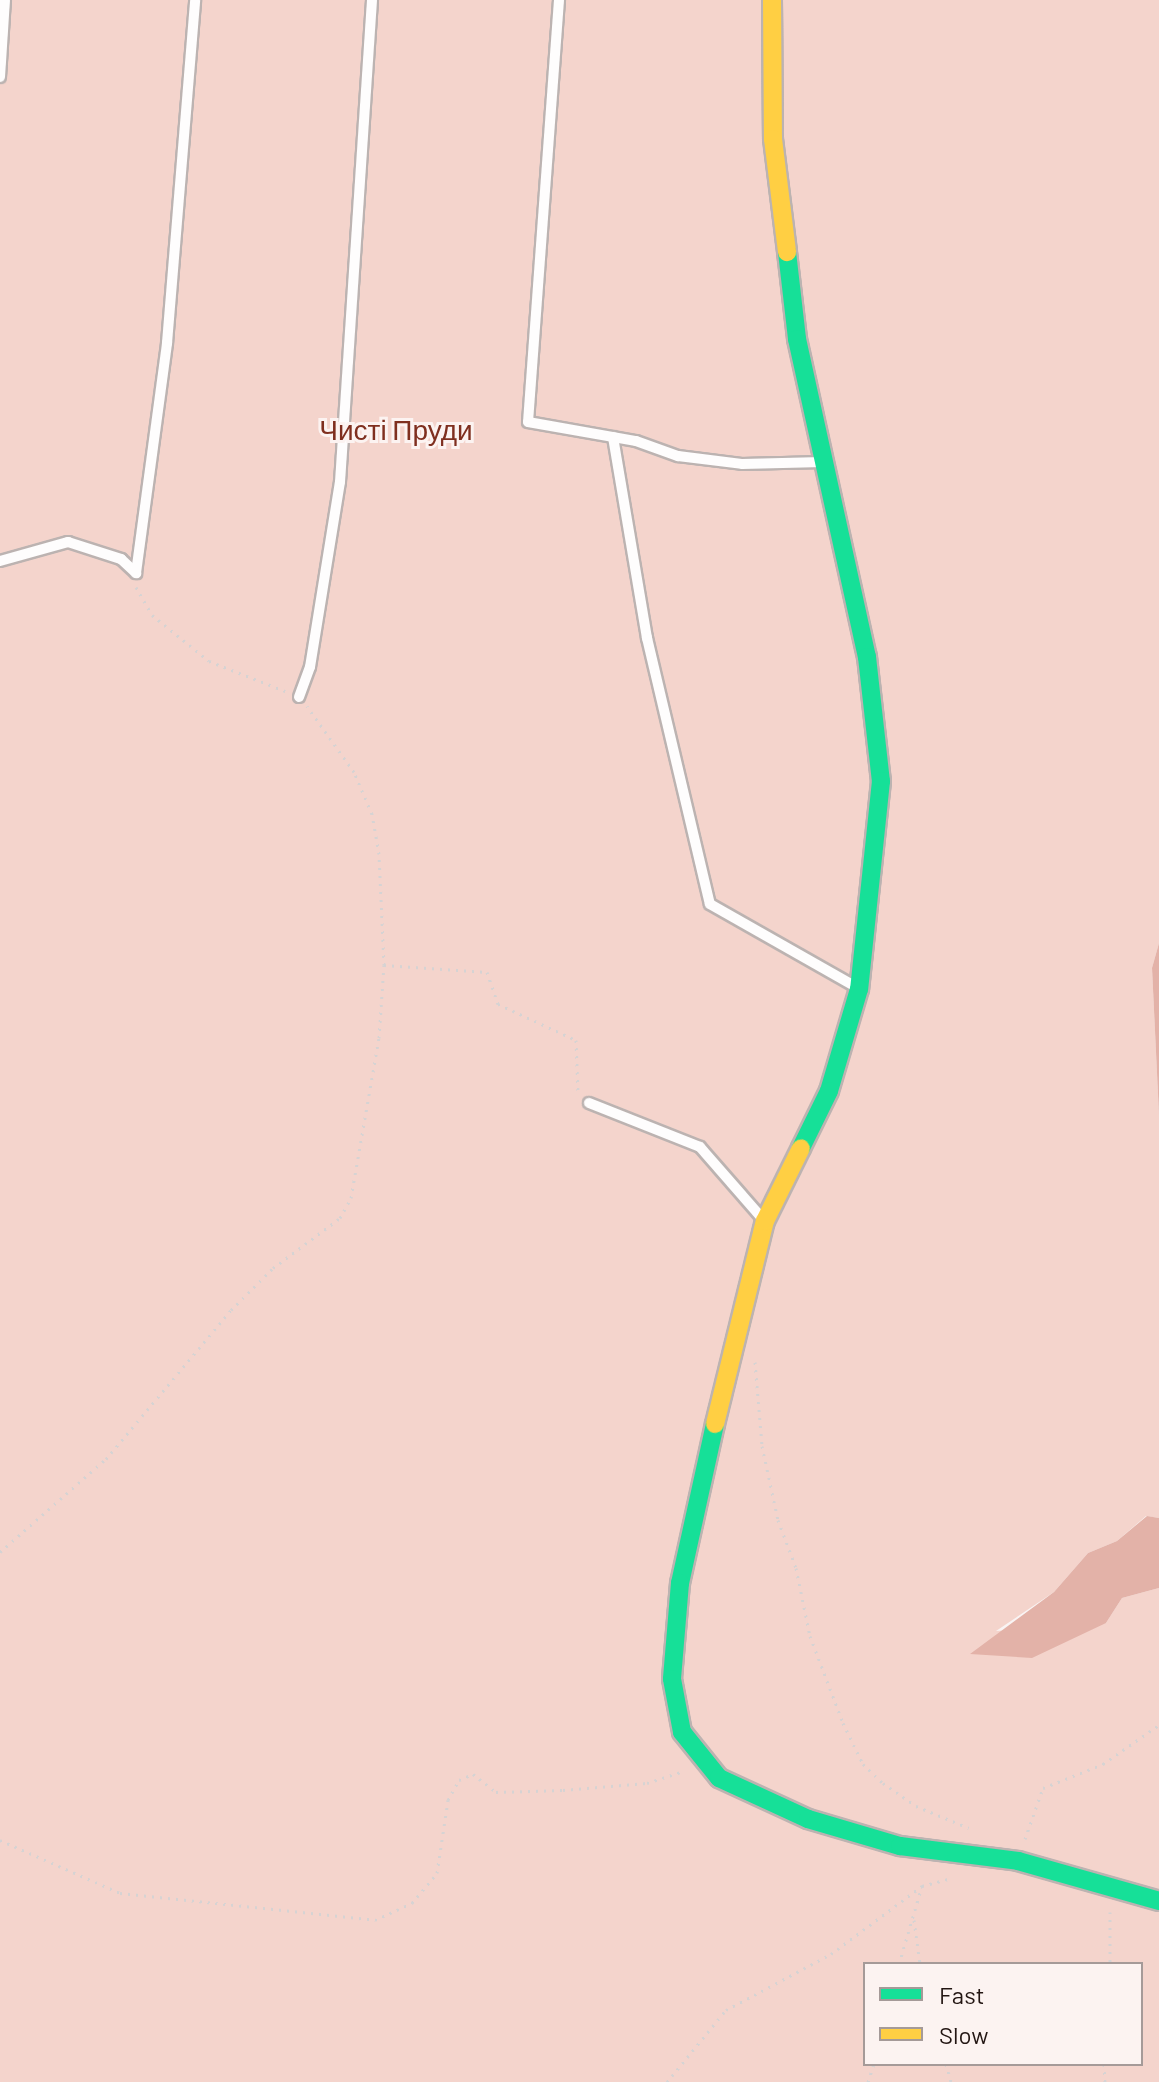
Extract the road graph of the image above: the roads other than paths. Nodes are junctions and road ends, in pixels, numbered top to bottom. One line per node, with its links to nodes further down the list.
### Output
1 (5, 0): 6 (lane)
2 (195, 0): 9 (lane)
3 (372, 0): 10 (lane)
4 (559, 0): 7 (lane)
5 (772, 0): 8 (street)
6 (0, 77)
7 (613, 437): 8 (lane); 11 (lane)
8 (825, 462): 11 (street)
9 (0, 561)
10 (299, 697)
11 (859, 989): 13 (street)
12 (589, 1103): 13 (lane)
13 (765, 1221): 14 (street)
14 (1159, 1901)

